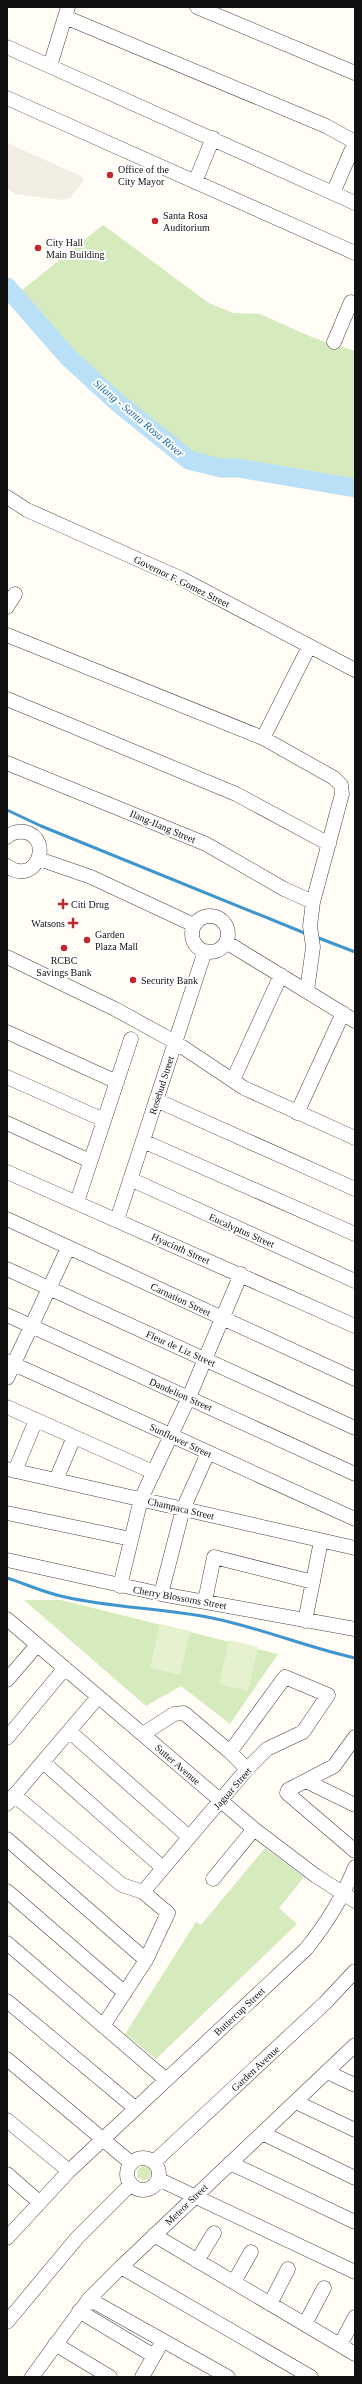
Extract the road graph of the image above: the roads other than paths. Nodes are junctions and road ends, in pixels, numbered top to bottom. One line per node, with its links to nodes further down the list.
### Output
1 (197, 7): 5 (street)
2 (66, 12): 4 (street); 8 (street)
3 (7, 47): 4 (street)
4 (50, 66): 7 (street)
5 (355, 73)
6 (7, 98): 9 (street)
7 (213, 138): 9 (street); 10 (street)
8 (355, 142): 10 (street)
9 (195, 182): 12 (street)
10 (333, 193): 11 (street)
11 (355, 203)
12 (355, 253)
13 (349, 301): 14 (street)
14 (334, 342)
15 (7, 497): 19 (street, Governor F. Gomez Street)
16 (15, 594): 17 (street)
17 (7, 607)
18 (7, 635): 22 (street)
19 (309, 647): 20 (street, Governor F. Gomez Street); 22 (street)
20 (355, 670)
21 (7, 699): 25 (street)
22 (263, 738): 25 (street)
23 (7, 763): 28 (street, Ilang-Ilang Street)
24 (7, 837): 26 (street)
25 (329, 844): 28 (street)
26 (39, 859): 27 (street); 29 (street)
27 (8, 871)
28 (313, 902): 34 (street)
29 (194, 924): 30 (street); 31 (street)
30 (226, 942): 31 (street); 33 (street)
31 (205, 951): 39 (street, Rosebud Street)
32 (7, 957): 39 (street)
33 (281, 976): 34 (street); 41 (street)
34 (307, 991): 35 (street)
35 (343, 1013): 36 (street); 44 (street)
36 (355, 1021)
37 (7, 1032): 42 (street)
38 (131, 1038): 42 (street)
39 (175, 1042): 41 (street); 43 (street, Rosebud Street)
40 (7, 1077): 45 (street)
41 (233, 1080): 44 (street)
42 (117, 1082): 45 (street)
43 (156, 1100): 48 (street, Rosebud Street); 52 (street)
44 (297, 1113): 47 (street)
45 (104, 1120): 49 (street)
46 (7, 1123): 49 (street)
47 (355, 1138)
48 (143, 1141): 51 (street, Rosebud Street); 56 (street)
49 (90, 1161): 53 (street)
50 (7, 1172): 53 (street, Hyacinth Street)
51 (130, 1179): 55 (street, Rosebud Street); 60 (street, Eucalyptus Street)
52 (355, 1189)
53 (77, 1202): 55 (street, Hyacinth Street)
54 (7, 1219): 57 (street, Carnation Street)
55 (117, 1220): 59 (street, Hyacinth Street)
56 (355, 1234)
57 (68, 1248): 61 (street); 63 (street, Carnation Street)
58 (7, 1269): 61 (street, Fleur de Liz Street)
59 (240, 1274): 63 (street); 65 (street, Hyacinth Street)
60 (355, 1281)
61 (49, 1288): 64 (street); 66 (street, Fleur de Liz Street)
62 (7, 1315): 64 (street, Dandelion Street)
63 (222, 1318): 66 (street); 69 (street, Carnation Street)
64 (31, 1326): 67 (street); 70 (street, Dandelion Street)
65 (355, 1326)
66 (205, 1359): 70 (street); 73 (street, Fleur de Liz Street)
67 (10, 1362): 68 (street); 74 (street, Sunflower Street)
68 (7, 1378)
69 (355, 1379)
70 (189, 1398): 74 (street); 79 (street, Dandelion Street)
71 (7, 1407): 72 (street)
72 (36, 1420): 75 (street); 77 (street)
73 (355, 1428)
74 (171, 1436): 76 (street, Sunflower Street); 78 (street)
75 (74, 1437): 78 (street); 80 (street)
76 (208, 1453): 82 (street); 84 (street, Sunflower Street)
77 (11, 1470): 80 (street, Champaca Street)
78 (153, 1472): 81 (street)
79 (355, 1474)
80 (56, 1480): 81 (street, Champaca Street)
81 (142, 1499): 82 (street, Champaca Street); 85 (street)
82 (183, 1509): 86 (street, Champaca Street); 91 (street)
83 (7, 1513): 85 (street)
84 (355, 1519)
85 (131, 1539): 90 (street)
86 (321, 1541): 87 (street, Champaca Street); 89 (street)
87 (355, 1548)
88 (7, 1560): 90 (street, Cherry Blossoms Street)
89 (313, 1582): 92 (street); 94 (street)
90 (120, 1586): 91 (street, Cherry Blossoms Street)
91 (161, 1594): 92 (street, Cherry Blossoms Street)
92 (205, 1601): 94 (street, Cherry Blossoms Street)
93 (7, 1619): 96 (street, Sutter Avenue)
94 (305, 1620): 95 (street, Cherry Blossoms Street)
95 (355, 1629)
96 (37, 1645): 97 (street, Sutter Avenue); 98 (street)
97 (65, 1668): 99 (street, Sutter Avenue); 103 (street)
98 (7, 1680)
99 (98, 1697): 100 (street); 101 (street, Sutter Avenue)
100 (69, 1732): 105 (street); 112 (street)
101 (143, 1734): 104 (street); 109 (street, Sutter Avenue)
102 (355, 1737): 107 (street)
103 (7, 1738)
104 (230, 1752): 106 (street); 106 (street, Jaguar Street)
105 (43, 1762): 108 (street); 116 (street)
106 (247, 1769): 109 (street, Jaguar Street)
107 (306, 1781): 110 (street); 114 (street)
108 (11, 1800): 119 (street)
109 (220, 1801): 111 (street, Sutter Avenue); 112 (street, Jaguar Street)
110 (355, 1805)
111 (254, 1829): 117 (street); 120 (street, Sutter Avenue)
112 (189, 1837): 116 (street, Jaguar Street)
113 (7, 1839): 122 (street)
114 (355, 1850)
115 (355, 1867): 120 (street, Buttercup Street)
116 (163, 1868): 119 (street, Jaguar Street)
117 (213, 1879)
118 (7, 1891): 124 (street)
119 (143, 1892): 122 (street)
120 (349, 1898): 130 (street, Buttercup Street)
121 (7, 1943): 126 (street)
122 (146, 1960): 124 (street)
123 (355, 1971): 138 (street, Garden Avenue)
124 (124, 1993): 126 (street)
125 (7, 2001): 133 (street)
126 (103, 2026): 130 (street)
127 (355, 2045): 129 (street, Meteor Street)
128 (7, 2059): 137 (street)
129 (327, 2072): 131 (street); 132 (street, Meteor Street)
130 (165, 2079): 133 (street, Buttercup Street)
131 (355, 2085)
132 (296, 2102): 135 (street); 136 (street, Meteor Street)
133 (135, 2108): 137 (street, Buttercup Street)
134 (7, 2120): 141 (street)
135 (355, 2130)
136 (262, 2134): 139 (street, Meteor Street); 143 (street)
137 (102, 2140): 140 (street); 141 (street, Buttercup Street)
138 (154, 2162): 140 (street); 144 (street)
139 (230, 2162): 146 (street, Meteor Street); 148 (street)
140 (131, 2163): 145 (street)
141 (69, 2171): 147 (street, Buttercup Street)
142 (7, 2174): 147 (street)
143 (355, 2178)
144 (158, 2179): 145 (street); 146 (street)
145 (131, 2184): 163 (street)
146 (193, 2196): 150 (street, Meteor Street); 156 (street)
147 (39, 2202): 151 (street, Buttercup Street)
148 (355, 2222)
149 (214, 2233): 153 (street)
150 (154, 2235): 153 (street); 154 (street, Meteor Street)
151 (7, 2238)
152 (251, 2252): 157 (street)
153 (197, 2261): 157 (street)
154 (121, 2267): 159 (street, Meteor Street); 174 (street)
155 (288, 2269): 160 (street)
156 (355, 2272)
157 (234, 2282): 160 (street)
158 (324, 2288): 164 (street)
159 (89, 2299): 161 (street, Meteor Street); 165 (street)
160 (270, 2304): 164 (street)
161 (79, 2311): 166 (street, Meteor Street); 169 (street)
162 (355, 2317): 167 (street)
163 (7, 2322)
164 (305, 2324): 167 (street)
165 (163, 2340): 169 (street); 173 (street)
166 (55, 2344): 170 (street, Meteor Street); 171 (street)
167 (340, 2345): 168 (street)
168 (355, 2354)
169 (154, 2356): 172 (street)
170 (32, 2377)
171 (110, 2377)
172 (142, 2377)
173 (228, 2377)
174 (312, 2377)

